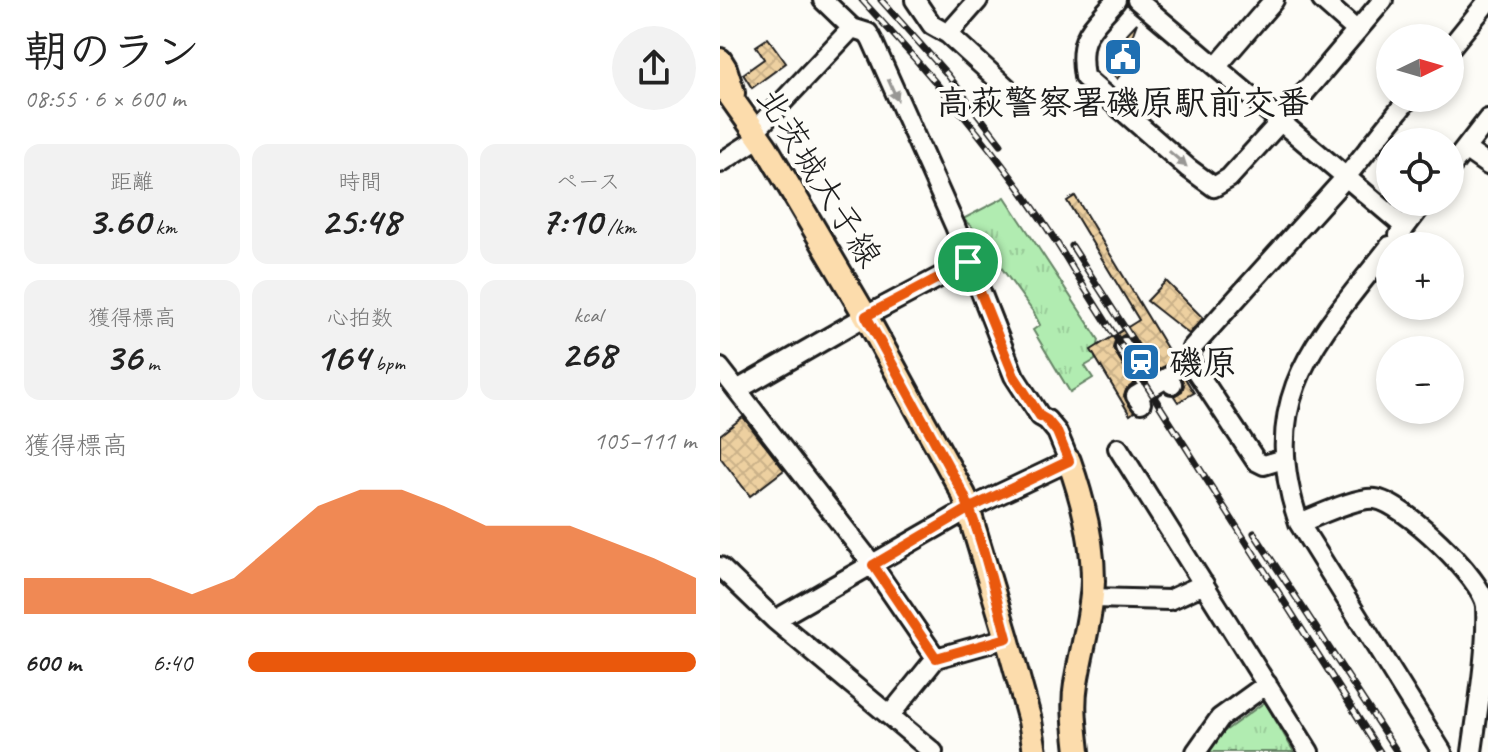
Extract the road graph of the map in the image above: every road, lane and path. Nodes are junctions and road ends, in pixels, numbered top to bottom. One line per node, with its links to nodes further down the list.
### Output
1 (823, 0): 10 (street)
2 (915, 0): 13 (street)
3 (978, 0): 13 (street)
4 (1116, 0): 21 (street, one-way to 21)
5 (1137, 0): 15 (street)
6 (1274, 0): 15 (street)
7 (1322, 0): 11 (street)
8 (1383, 0): 11 (street)
9 (1488, 1): 12 (street)
10 (852, 28): 22 (street); 30 (street, one-way to 30)
11 (1357, 31): 21 (street)
12 (1464, 31)
13 (948, 34): 17 (street)
14 (720, 60): 18 (main road)
15 (1217, 66): 21 (street)
16 (720, 82): 18 (main road, 北茨城大子線)
17 (1007, 88)
18 (728, 98): 22 (main road, 北茨城大子線)
19 (1398, 112): 26 (street)
20 (1488, 119): 23 (street)
21 (1280, 122): 26 (street)
22 (758, 133): 24 (street); 32 (main road, 北茨城大子線)
23 (1465, 149): 25 (street)
24 (720, 163)
25 (1488, 165)
26 (1346, 177): 28 (street); 38 (street)
27 (1413, 216): 28 (street)
28 (1405, 227): 29 (street)
29 (1401, 232)
30 (968, 262): 32 (street); 39 (street)
31 (1376, 264): 38 (street)
32 (866, 316): 35 (street); 40 (main road, 北茨城大子線)
33 (1125, 347): 36 (street)
34 (720, 368): 35 (street)
35 (737, 390): 42 (street)
36 (1155, 390)
37 (1118, 448): 44 (street)
38 (1284, 459): 41 (street)
39 (1069, 461): 40 (street); 45 (main road)
40 (970, 508): 42 (street); 47 (main road, 北茨城大子線)
41 (1299, 523): 56 (street); 57 (street)
42 (873, 565): 46 (street); 48 (street)
43 (720, 567): 46 (street)
44 (1204, 584): 45 (street); 49 (street)
45 (1092, 598): 53 (main road)
46 (775, 620): 50 (street)
47 (1007, 638): 48 (street); 52 (main road, 北茨城大子線)
48 (936, 658): 50 (street)
49 (1267, 684): 54 (street); 55 (street)
50 (890, 715): 51 (street)
51 (933, 752)
52 (1035, 752)
53 (1078, 752)
54 (1196, 752)
55 (1309, 752)
56 (1442, 752)
57 (1472, 752)

